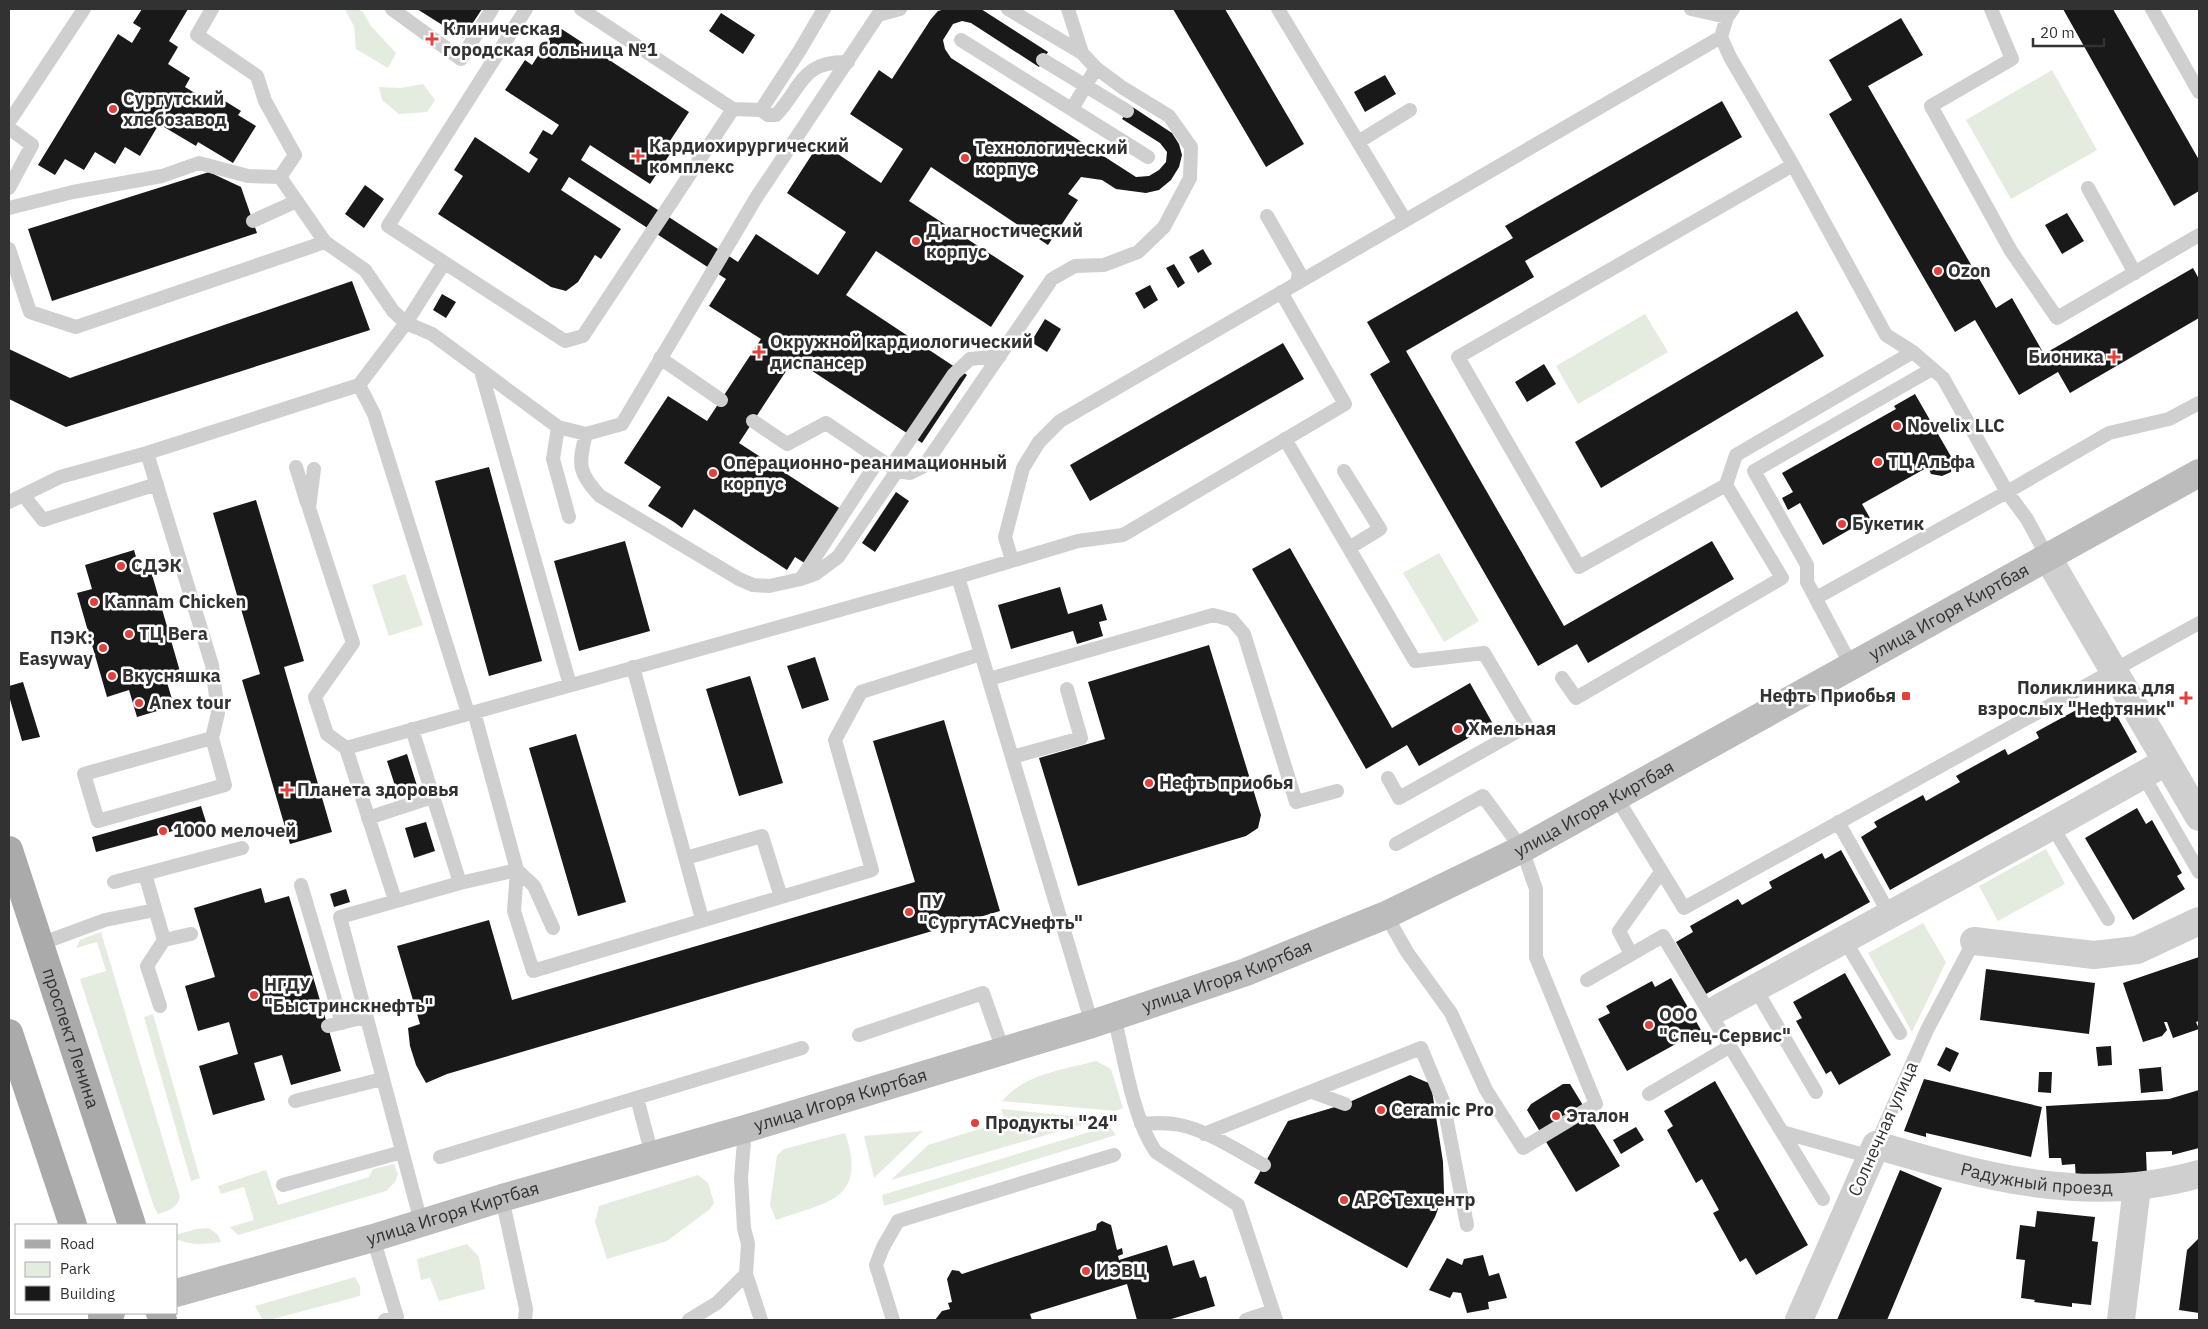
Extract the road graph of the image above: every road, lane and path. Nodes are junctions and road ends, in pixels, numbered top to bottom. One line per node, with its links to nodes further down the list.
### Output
1 (84, 9): 29 (lane)
2 (212, 9): 34 (lane)
3 (392, 9): 4 (lane)
4 (492, 9)
5 (526, 9): 45 (lane)
6 (581, 9): 24 (lane)
7 (824, 9): 26 (lane)
8 (900, 9): 20 (lane)
9 (1008, 9): 18 (lane)
10 (1068, 9): 18 (lane)
11 (1278, 9): 31 (lane)
12 (1691, 9): 15 (lane)
13 (1990, 9): 46 (lane)
14 (2152, 9): 23 (lane)
15 (1730, 13): 16 (lane)
16 (1721, 37): 33 (lane); 40 (lane)
17 (960, 40): 25 (lane)
18 (1082, 53): 21 (lane)
19 (1043, 60): 22 (lane)
20 (848, 62): 26 (lane); 52 (lane)
21 (1096, 68): 22 (lane); 51 (lane)
22 (1086, 86): 25 (lane); 28 (lane)
23 (2199, 92)
24 (733, 109): 26 (lane); 45 (lane)
25 (1072, 109): 32 (lane)
26 (761, 110)
27 (1410, 110): 31 (lane)
28 (1127, 111)
29 (9, 122)
30 (9, 128): 35 (lane)
31 (1358, 142): 40 (lane)
32 (1148, 157)
33 (1793, 165): 50 (lane); 69 (lane)
34 (280, 177): 37 (lane); 38 (lane)
35 (9, 188)
36 (2088, 188): 46 (lane)
37 (297, 202): 41 (lane); 43 (lane)
38 (9, 208)
39 (1267, 216): 47 (lane)
40 (1405, 220): 47 (lane)
41 (253, 221)
42 (2199, 235): 46 (lane)
43 (325, 242): 44 (lane); 49 (lane)
44 (9, 249)
45 (444, 263): 49 (lane)
46 (2135, 272)
47 (1297, 283): 48 (lane)
48 (1281, 292): 61 (lane); 77 (lane)
49 (406, 323): 54 (lane); 55 (lane)
50 (1912, 352): 53 (lane); 69 (lane)
51 (1000, 356): 63 (lane); 63 (lane)
52 (660, 358): 56 (lane); 60 (lane)
53 (1932, 369): 70 (lane); 80 (lane)
54 (481, 371): 59 (lane); 88 (lane)
55 (359, 385): 62 (lane); 90 (lane)
56 (721, 400)
57 (2199, 403): 70 (lane)
58 (753, 421): 63 (lane)
59 (558, 427): 60 (lane); 74 (lane)
60 (586, 434): 79 (lane)
61 (1285, 439): 75 (lane); 77 (lane)
62 (147, 453): 68 (lane); 71 (lane)
63 (889, 466): 79 (lane); 79 (lane)
64 (296, 467): 73 (lane)
65 (314, 469): 73 (lane)
66 (1344, 471): 75 (lane)
67 (2199, 474): 76 (main road, улица Игоря Киртбая)
68 (157, 484): 71 (lane); 92 (lane)
69 (1726, 485): 86 (lane)
70 (2007, 492): 76 (lane); 80 (lane)
71 (24, 496): 72 (lane)
72 (9, 502)
73 (309, 508): 93 (lane)
74 (569, 517)
75 (1349, 548): 97 (lane)
76 (2048, 558): 84 (main road, улица Игоря Киртбая); 85 (street)
77 (1012, 560): 78 (lane)
78 (958, 577): 82 (lane); 83 (lane)
79 (801, 579)
80 (1816, 598): 84 (lane)
81 (2199, 623): 85 (lane)
82 (981, 654): 87 (lane); 117 (lane)
83 (633, 667): 88 (lane); 109 (lane)
84 (1852, 667): 100 (main road, улица Игоря Киртбая)
85 (2113, 669): 95 (street); 103 (lane)
86 (1562, 678)
87 (989, 679): 94 (lane); 98 (lane)
88 (570, 685): 90 (lane)
89 (1067, 689): 94 (lane)
90 (471, 712): 91 (lane); 110 (lane)
91 (412, 729): 93 (lane); 99 (lane)
92 (212, 738): 92 (lane)
93 (346, 748): 102 (lane)
94 (1012, 757): 137 (lane)
95 (2166, 762): 96 (street); 101 (street)
96 (2143, 775): 104 (street); 112 (lane)
97 (1388, 778)
98 (1337, 790)
99 (432, 797): 102 (lane); 115 (lane)
100 (1616, 797): 107 (main road, улица Игоря Киртбая); 111 (lane)
101 (2199, 817)
102 (368, 818): 118 (lane)
103 (1838, 822): 111 (lane); 121 (lane)
104 (2052, 826): 121 (street); 123 (lane)
105 (1396, 844): 107 (lane)
106 (242, 848): 113 (lane)
107 (1522, 849): 120 (main road, улица Игоря Киртбая); 120 (lane)
108 (9, 850): 130 (main road, проспект Ленина)
109 (686, 858): 117 (lane); 122 (lane)
110 (518, 870): 115 (lane); 122 (lane); 125 (lane)
111 (1661, 872): 131 (lane)
112 (2199, 872)
113 (145, 874): 114 (lane); 119 (lane)
114 (114, 882)
115 (460, 883): 118 (lane)
116 (301, 885): 136 (lane)
117 (781, 897): 122 (lane)
118 (395, 900): 136 (lane)
119 (154, 910): 128 (lane); 130 (lane)
120 (1386, 915): 137 (main road, улица Игоря Киртбая)
121 (1890, 915): 127 (street)
122 (702, 919)
123 (2108, 919)
124 (2199, 921): 129 (street)
125 (553, 928)
126 (191, 934): 128 (lane)
127 (1844, 939): 133 (street); 139 (lane)
128 (164, 940): 134 (lane)
129 (1974, 941): 155 (lane, Солнечная улица)
130 (40, 944): 168 (main road, проспект Ленина)
131 (1631, 954): 132 (lane); 141 (lane)
132 (1587, 980)
133 (1755, 988): 135 (street); 146 (lane)
134 (160, 1006)
135 (1719, 1008)
136 (366, 1017): 144 (lane)
137 (1103, 1020): 143 (main road, улица Игоря Киртбая); 151 (lane)
138 (9, 1033): 167 (main road)
139 (1900, 1033)
140 (859, 1035): 143 (lane)
141 (1729, 1047): 147 (lane); 153 (lane)
142 (802, 1048): 148 (lane)
143 (1003, 1050): 152 (main road, улица Игоря Киртбая)
144 (382, 1079): 149 (lane); 156 (lane)
145 (1312, 1092): 150 (lane); 154 (lane); 169 (lane)
146 (1816, 1092)
147 (1650, 1094)
148 (637, 1098): 157 (lane); 159 (lane)
149 (295, 1101)
150 (1345, 1104)
151 (1141, 1124): 154 (lane); 173 (lane)
152 (745, 1129): 157 (main road, улица Игоря Киртбая); 171 (lane)
153 (1782, 1132): 155 (lane); 165 (lane)
154 (1204, 1134): 160 (lane)
155 (1873, 1151): 163 (street, Радужный проезд); 180 (street, Солнечная улица)
156 (402, 1152): 162 (lane); 166 (lane)
157 (652, 1155): 164 (main road, улица Игоря Киртбая)
158 (1114, 1155): 178 (lane)
159 (440, 1157)
160 (1264, 1165)
161 (2199, 1174): 163 (street, Радужный проезд)
162 (283, 1186)
163 (2137, 1187): 181 (street)
164 (502, 1198): 166 (main road, улица Игоря Киртбая); 175 (lane)
165 (1823, 1199)
166 (421, 1222): 170 (main road, улица Игоря Киртбая)
167 (74, 1224)
168 (132, 1224)
169 (1467, 1225)
170 (373, 1238): 172 (main road, улица Игоря Киртбая); 174 (lane)
171 (746, 1274): 176 (lane); 177 (lane)
172 (178, 1292)
173 (1275, 1315): 179 (lane)
174 (385, 1320)
175 (524, 1320)
176 (689, 1320)
177 (761, 1320)
178 (893, 1320)
179 (1246, 1320)
180 (1799, 1320)
181 (2121, 1320)

